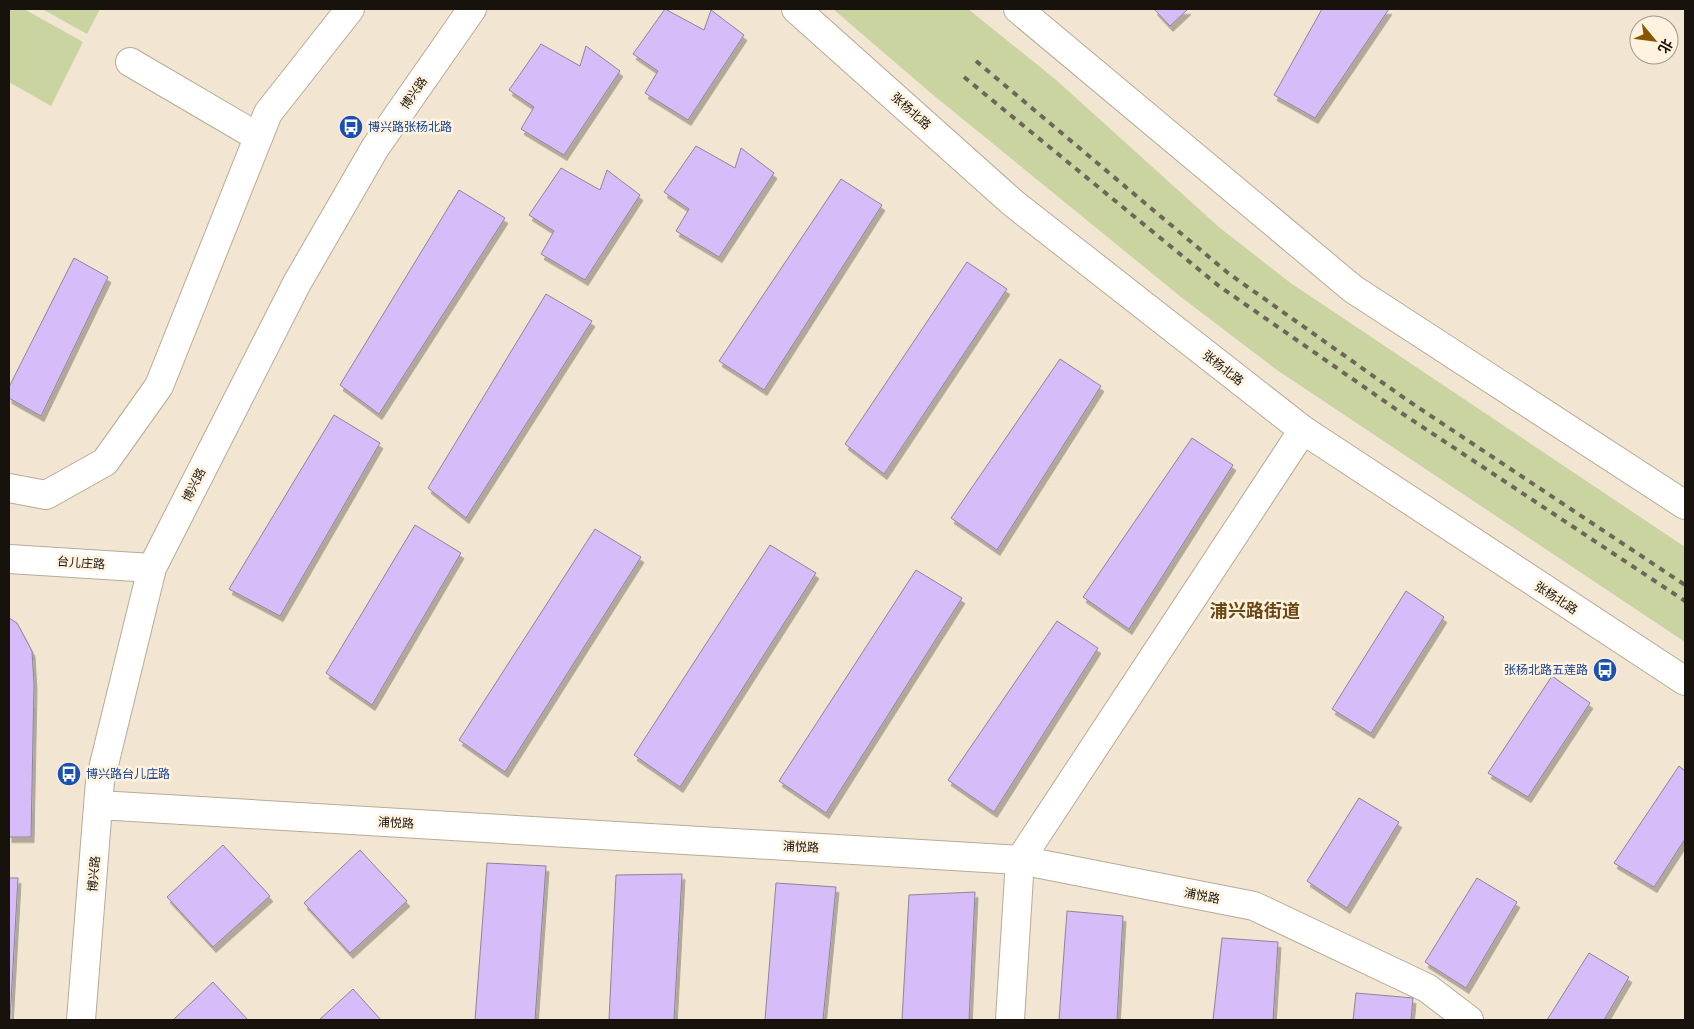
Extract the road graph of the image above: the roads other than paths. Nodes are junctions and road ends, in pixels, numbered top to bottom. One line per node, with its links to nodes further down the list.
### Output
1 (350, 9): 6 (street)
2 (472, 9): 11 (street, 博兴路)
3 (796, 9): 7 (street, 张杨北路)
4 (1018, 9): 9 (street)
5 (130, 62): 6 (street)
6 (258, 137): 8 (street)
7 (1303, 430): 12 (street, 张杨北路); 14 (street)
8 (9, 488)
9 (1685, 505)
10 (9, 559): 11 (street, 台儿庄路)
11 (152, 568): 13 (street, 博兴路)
12 (1685, 681)
13 (99, 805): 14 (street, 浦悦路); 15 (street, 博兴路)
14 (1020, 860): 16 (street); 17 (street, 浦悦路)
15 (81, 1020)
16 (1010, 1020)
17 (1469, 1020)

